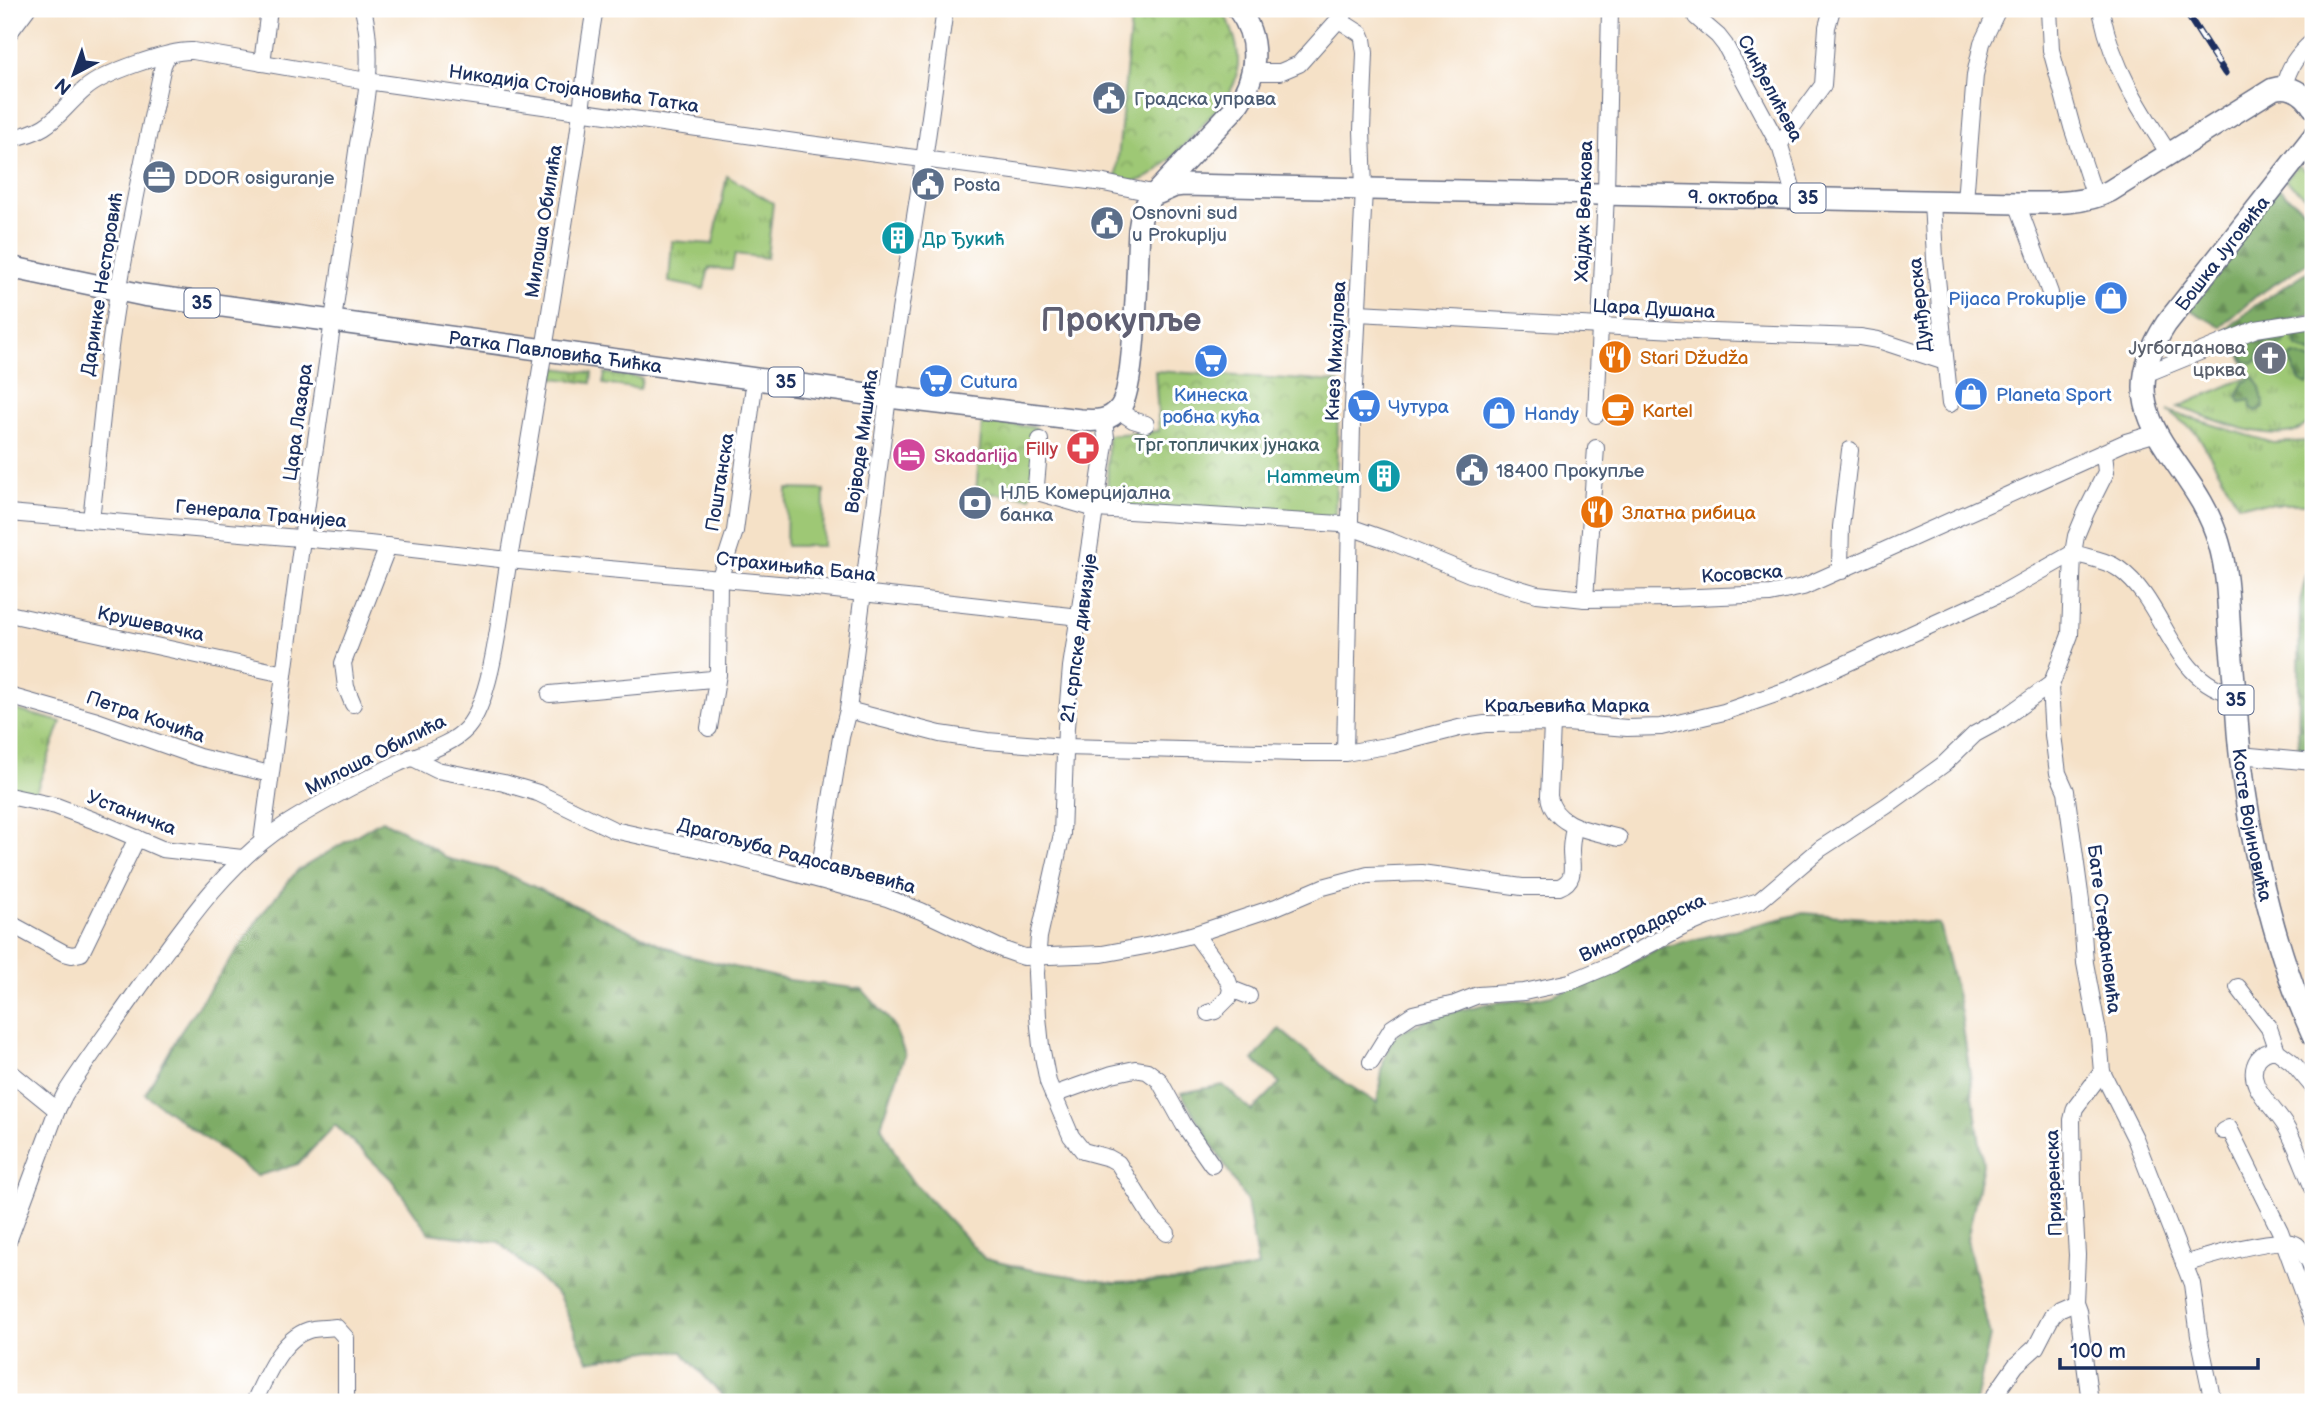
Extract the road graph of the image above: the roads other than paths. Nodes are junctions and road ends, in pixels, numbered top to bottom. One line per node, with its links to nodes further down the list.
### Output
1 (27, 9): 14 (street)
2 (269, 9): 17 (street)
3 (363, 9): 19 (street, Цара Лазара)
4 (595, 9): 22 (street, Милоша Обилића)
5 (945, 9): 28 (street, Војводе Мишића)
6 (1238, 9): 18 (main road)
7 (1610, 9): 32 (street, Хајдук Вељкова)
8 (1695, 9): 26 (street, Синђелићева)
9 (1832, 9): 26 (street)
10 (1998, 9): 36 (street)
11 (2049, 9): 33 (street)
12 (1344, 15): 18 (street); 30 (street, Кнез Михајлова)
13 (2102, 15): 27 (street)
14 (9, 33)
15 (2313, 41): 20 (street)
16 (167, 56): 17 (street, Никодија Стојановића Татка); 25 (street, Никодија Стојановића Татка); 39 (street, Даринке Несторовић)
17 (262, 63): 19 (street, Никодија Стојановића Татка)
18 (1253, 72): 23 (main road, 21. српске дивизије)
19 (368, 81): 22 (street, Никодија Стојановића Татка); 42 (street, Цара Лазара)
20 (2284, 87): 21 (main road); 27 (main road, 9. октобра / 35)
21 (2313, 107)
22 (582, 110): 28 (street, Никодија Стојановића Татка); 45 (street, Милоша Обилића)
23 (1208, 138): 29 (main road); 31 (main road, 21. српске дивизије)
24 (2313, 138): 47 (main road, Бошка Југовића / 35)
25 (9, 139)
26 (1779, 145): 34 (street, Синђелићева)
27 (2169, 154): 33 (main road, 9. октобра / 35)
28 (925, 160): 31 (street, Никодија Стојановића Татка); 49 (street, Војводе Мишића)
29 (1224, 186): 30 (main road, 9. октобра / 35); 31 (main road, 9. октобра / 35)
30 (1364, 190): 32 (main road, 9. октобра / 35); 41 (street, Кнез Михајлова)
31 (1157, 194): 51 (main road, 21. српске дивизије)
32 (1606, 194): 34 (main road, 9. октобра / 35); 44 (street, Хајдук Вељкова)
33 (2095, 197): 37 (main road, 9. октобра / 35)
34 (1795, 198): 35 (main road, 9. октобра / 35)
35 (1932, 201): 36 (main road, 9. октобра / 35); 46 (street, Дунђерска)
36 (1965, 201): 37 (main road, 9. октобра / 35)
37 (2017, 203): 40 (street)
38 (9, 267): 39 (main road, Ратка Павловића Ћићка / 35)
39 (119, 291): 42 (main road, Ратка Павловића Ћићка / 35); 61 (street, Даринке Несторовић)
40 (2050, 293)
41 (1358, 313): 44 (street, Цара Душана); 62 (street, Кнез Михајлова)
42 (334, 320): 45 (main road, Ратка Павловића Ћићка / 35); 63 (street, Цара Лазара)
43 (2313, 320): 47 (street)
44 (1599, 325): 46 (street, Цара Душана); 52 (street, Хајдук Вељкова)
45 (544, 349): 48 (main road, Ратка Павловића Ћићка / 35); 66 (street, Милоша Обилића)
46 (1945, 362): 50 (street, Дунђерска)
47 (2143, 375): 54 (main road, Косте Војиновића / 35)
48 (755, 378): 49 (main road, Ратка Павловића Ћићка / 35); 68 (street, Поштанска)
49 (888, 397): 51 (main road, Ратка Павловића Ћићка / 35); 69 (street, Војводе Мишића)
50 (1950, 404)
51 (1111, 415): 53 (street); 59 (street, 21. српске дивизије)
52 (1596, 415)
53 (1146, 424)
54 (2157, 433): 58 (street, Косовска); 77 (main road, Косте Војиновића / 35)
55 (1041, 440): 59 (street)
56 (1596, 448): 70 (street)
57 (1850, 450): 67 (street)
58 (2104, 453): 65 (street, Бате Стефановића); 67 (street, Косовска)
59 (1096, 509): 62 (street); 72 (street, 21. српске дивизије)
60 (9, 513): 61 (street, Генерала Транијеа)
61 (91, 520): 63 (street, Генерала Транијеа)
62 (1351, 526): 70 (street, Косовска); 84 (street, Кнез Михајлова)
63 (302, 539): 64 (street, Генерала Транијеа); 73 (street, Цара Лазара)
64 (388, 546): 66 (street, Генерала Транијеа); 79 (street)
65 (2073, 553): 75 (street, Бате Стефановића); 77 (street); 81 (street, Краљевића Марка)
66 (508, 560): 68 (street, Страхињића Бана); 86 (street, Милоша Обилића)
67 (1842, 570): 70 (street, Косовска)
68 (719, 580): 69 (street, Страхињића Бана); 74 (street, Поштанска)
69 (862, 594): 72 (street, Страхињића Бана); 80 (street, Војводе Мишића)
70 (1586, 599)
71 (9, 614): 73 (street, Крушевачка)
72 (1080, 617): 83 (street, 21. српске дивизије)
73 (284, 674): 88 (street, Цара Лазара)
74 (718, 674): 76 (street); 82 (street, Поштанска)
75 (2052, 684): 105 (street, Виноградарска); 107 (street, Бате Стефановића)
76 (550, 694)
77 (2236, 694): 85 (main road, Косте Војиновића / 35)
78 (9, 696): 88 (street, Петра Кочића)
79 (353, 704)
80 (848, 710): 83 (street, Краљевића Марка); 95 (street, Војводе Мишића)
81 (1552, 724): 84 (street, Краљевића Марка); 90 (street)
82 (709, 728)
83 (1065, 747): 84 (street, Краљевића Марка); 98 (street, 21. српске дивизије)
84 (1345, 753)
85 (2240, 755): 87 (street); 103 (main road, Косте Војиновића / 35)
86 (411, 757): 93 (street, Милоша Обилића); 95 (street, Драгољуба Радосављевића)
87 (2310, 762)
88 (270, 774): 93 (street, Цара Лазара)
89 (9, 796): 91 (street, Устаничка)
90 (1574, 826): 92 (street); 97 (street, Драгољуба Радосављевића)
91 (136, 838): 94 (street, Устаничка); 96 (street)
92 (1619, 838)
93 (262, 841): 94 (street, Милоша Обилића)
94 (242, 858): 110 (street, Милоша Обилића)
95 (818, 879): 98 (street, Драгољуба Радосављевића)
96 (9, 923)
97 (1195, 934): 98 (street, Драгољуба Радосављевића); 100 (street)
98 (1039, 957): 109 (street, 21. српске дивизије)
99 (2238, 987): 104 (street)
100 (1231, 989): 101 (street); 102 (street)
101 (1249, 996)
102 (1208, 1013)
103 (2313, 1035)
104 (2277, 1051): 108 (street); 113 (street)
105 (1371, 1062)
106 (9, 1071): 110 (street)
107 (2102, 1072): 117 (street, Бате Стефановића); 119 (street, Призренска)
108 (2313, 1087)
109 (1053, 1095): 112 (street); 114 (street, 21. српске дивизије)
110 (57, 1110): 115 (street, Милоша Обилића)
111 (2223, 1130): 116 (street)
112 (1212, 1166)
113 (2313, 1188)
114 (1167, 1233)
115 (10, 1234)
116 (2284, 1242): 117 (street); 118 (street); 120 (street)
117 (2184, 1264): 125 (street, Бате Стефановића)
118 (2313, 1268)
119 (2075, 1302): 123 (street); 124 (street, Призренска)
120 (2313, 1322)
121 (254, 1402): 122 (street)
122 (346, 1402)
123 (1990, 1402)
124 (2091, 1402)
125 (2213, 1402)

